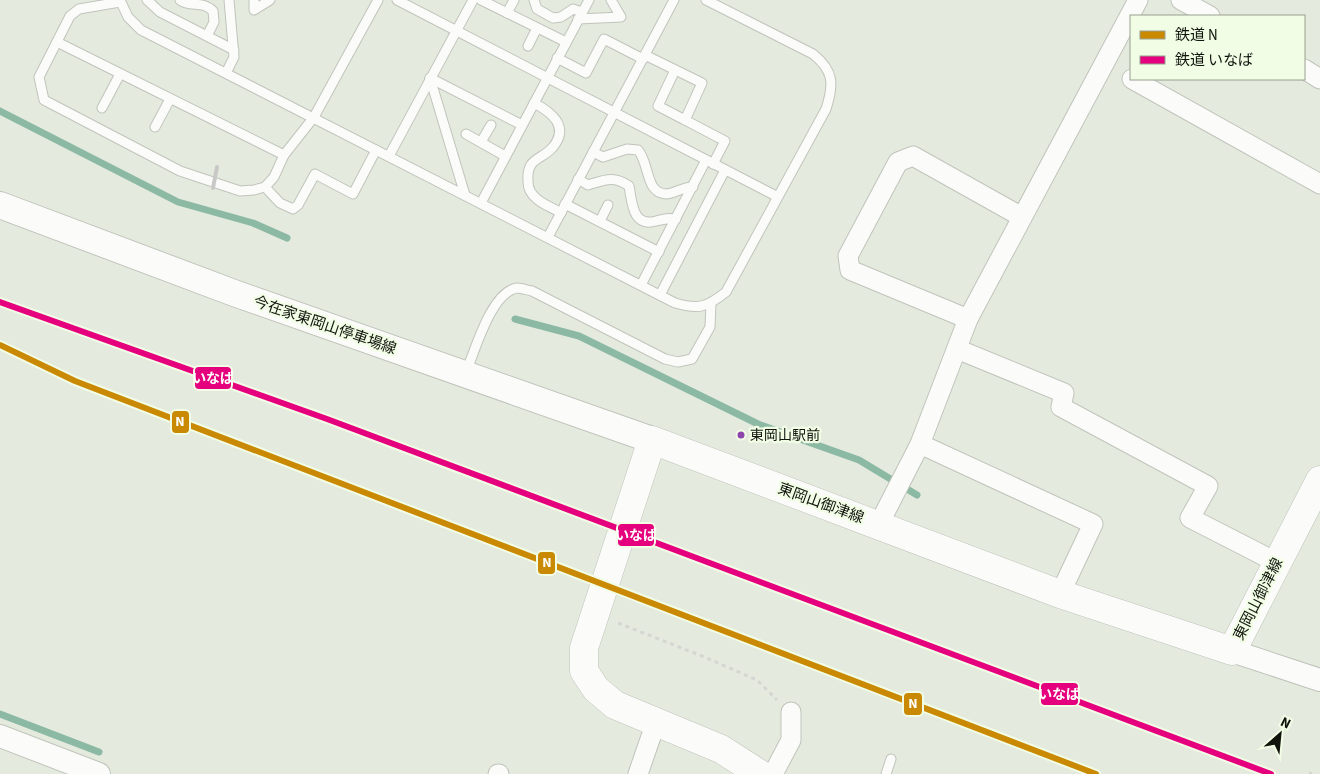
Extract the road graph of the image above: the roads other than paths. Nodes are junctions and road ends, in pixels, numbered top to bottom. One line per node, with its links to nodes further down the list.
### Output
1 (147, 0): 24 (lane)
2 (180, 0): 24 (lane)
3 (229, 0): 28 (lane)
4 (254, 0): 5 (lane)
5 (270, 0)
6 (378, 0): 45 (lane)
7 (398, 0): 23 (lane)
8 (472, 0): 23 (lane)
9 (481, 0): 19 (lane)
10 (514, 0): 19 (lane)
11 (534, 0): 21 (lane)
12 (589, 0): 21 (lane)
13 (611, 0): 21 (lane)
14 (674, 0): 29 (lane)
15 (706, 0): 64 (lane)
16 (1138, 0): 31 (street)
17 (1181, 0): 20 (street)
18 (120, 1): 25 (lane); 34 (lane)
19 (507, 13): 22 (lane)
20 (1208, 15)
21 (580, 16): 26 (lane)
22 (537, 28): 26 (lane); 27 (lane)
23 (455, 30): 36 (lane); 37 (lane)
24 (207, 36): 28 (lane)
25 (57, 42): 35 (lane); 61 (lane)
26 (566, 42): 30 (lane)
27 (528, 46)
28 (234, 50): 34 (lane)
29 (644, 57): 30 (lane); 32 (lane); 44 (lane)
30 (558, 58): 37 (lane)
31 (1104, 63): 38 (street); 70 (street)
32 (675, 70): 46 (lane); 46 (lane)
33 (1305, 71): 39 (street)
34 (226, 73): 45 (lane)
35 (120, 74): 41 (lane); 43 (lane)
36 (430, 78): 48 (lane); 55 (lane); 63 (lane)
37 (547, 78): 42 (lane); 44 (lane)
38 (1130, 78)
39 (1320, 79)
40 (1134, 80): 60 (street)
41 (170, 99): 49 (lane); 54 (lane)
42 (534, 103): 48 (lane); 69 (lane)
43 (102, 108)
44 (614, 112): 53 (lane); 57 (lane)
45 (314, 117): 52 (lane); 54 (lane)
46 (685, 120): 57 (lane)
47 (491, 125): 51 (lane)
48 (522, 125): 56 (lane)
49 (155, 127)
50 (466, 134): 51 (lane)
51 (481, 142): 56 (lane)
52 (376, 150): 55 (lane); 61 (lane)
53 (593, 152): 59 (lane); 62 (lane)
54 (284, 155): 61 (lane)
55 (389, 156): 63 (lane)
56 (505, 156): 65 (lane)
57 (710, 162): 58 (lane); 62 (lane)
58 (725, 170): 64 (lane); 76 (lane)
59 (578, 179): 66 (lane); 71 (lane)
60 (1320, 184)
61 (265, 187)
62 (693, 187): 71 (lane)
63 (465, 195): 65 (lane)
64 (776, 196): 77 (lane)
65 (481, 203): 73 (lane)
66 (565, 204): 69 (lane); 72 (lane)
67 (0, 205): 80 (main road, 今在家東岡山停車場線)
68 (608, 205): 72 (lane)
69 (560, 213): 73 (lane)
70 (1022, 217): 78 (street); 78 (street)
71 (676, 219): 74 (lane)
72 (600, 222): 74 (lane)
73 (548, 237): 75 (lane)
74 (659, 252): 75 (lane)
75 (641, 285): 76 (lane)
76 (660, 295): 77 (lane)
77 (711, 303): 80 (lane)
78 (968, 320): 79 (street)
79 (957, 349): 82 (street); 85 (street)
80 (465, 374): 81 (main road, 今在家東岡山停車場線)
81 (652, 440): 84 (main road, 東岡山御津線); 90 (main road)
82 (920, 444): 84 (street); 86 (street)
83 (1320, 480): 85 (main road, 東岡山御津線)
84 (879, 524): 86 (main road, 東岡山御津線)
85 (1276, 562): 87 (main road, 東岡山御津線)
86 (1060, 594): 87 (main road, 東岡山御津線)
87 (1232, 651): 88 (street)
88 (1320, 680)
89 (791, 712): 96 (street)
90 (656, 722): 94 (street); 95 (main road)
91 (0, 736): 93 (street)
92 (891, 759): 97 (lane)
93 (99, 774)
94 (638, 774)
95 (760, 774)
96 (773, 774)
97 (886, 774)

